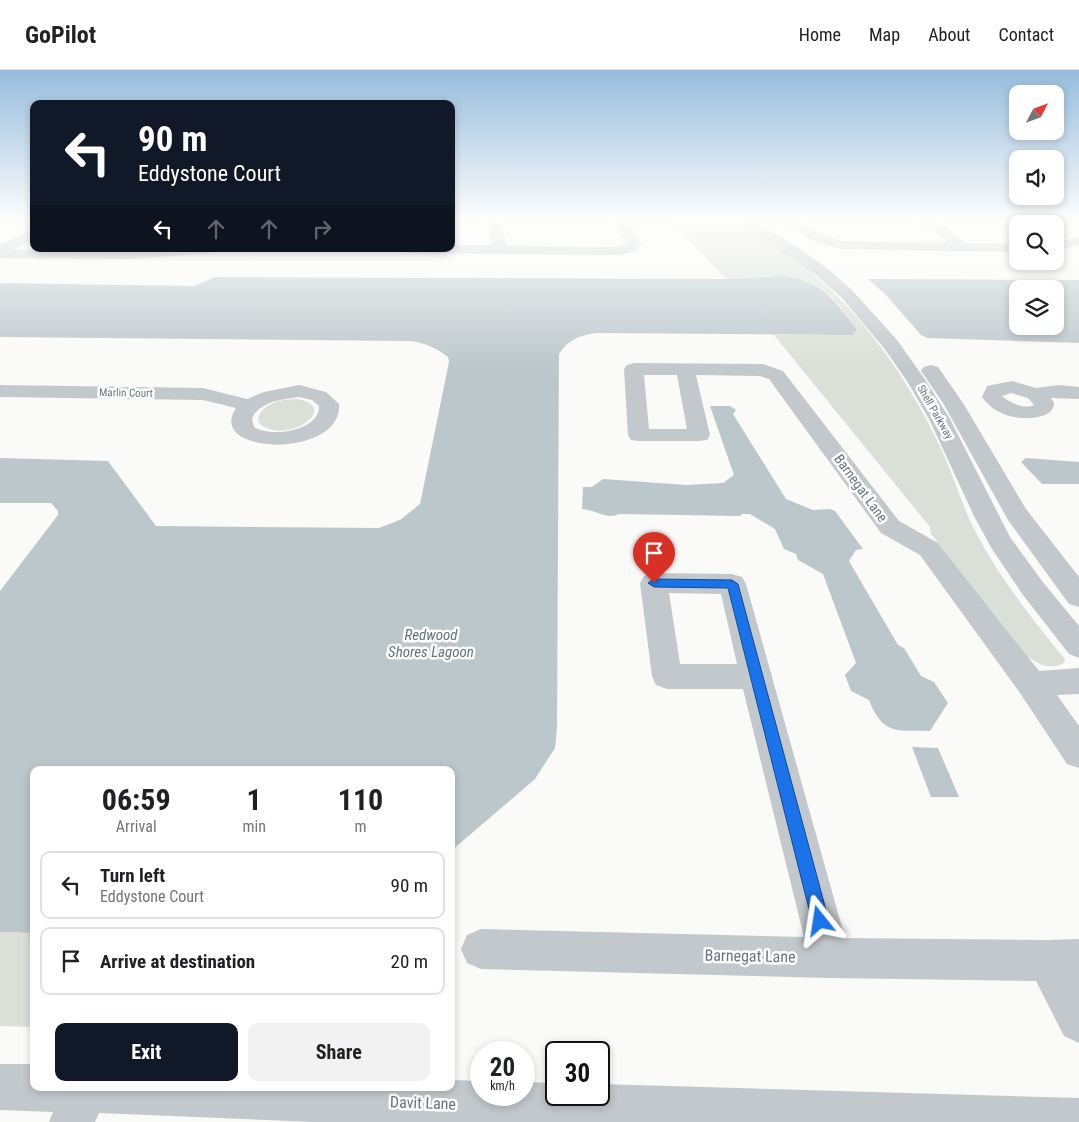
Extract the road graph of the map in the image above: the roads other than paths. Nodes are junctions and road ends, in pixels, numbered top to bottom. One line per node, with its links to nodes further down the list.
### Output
1 (818, 269): 9 (street, Shell Parkway)
2 (835, 269): 8 (street, Shell Parkway)
3 (685, 369): 12 (street, Barnegat Lane)
4 (0, 391): 7 (street, Marlin Court)
5 (1079, 393): 6 (street)
6 (1035, 394)
7 (251, 406)
8 (1079, 597)
9 (1079, 646)
10 (755, 677): 15 (street)
11 (1079, 681): 12 (street)
12 (1031, 684): 13 (street, Barnegat Lane)
13 (1079, 753)
14 (482, 949): 15 (street, Barnegat Lane)
15 (830, 958): 16 (street, Barnegat Lane)
16 (1064, 960): 17 (street, Barnegat Lane)
17 (1079, 1021)
18 (0, 1087): 19 (street, Davit Lane)
19 (30, 1088)
20 (43, 1091): 21 (street, Davit Lane)
21 (79, 1105): 22 (street, Davit Lane)
22 (538, 1114): 23 (street, Davit Lane)
23 (1079, 1121)

